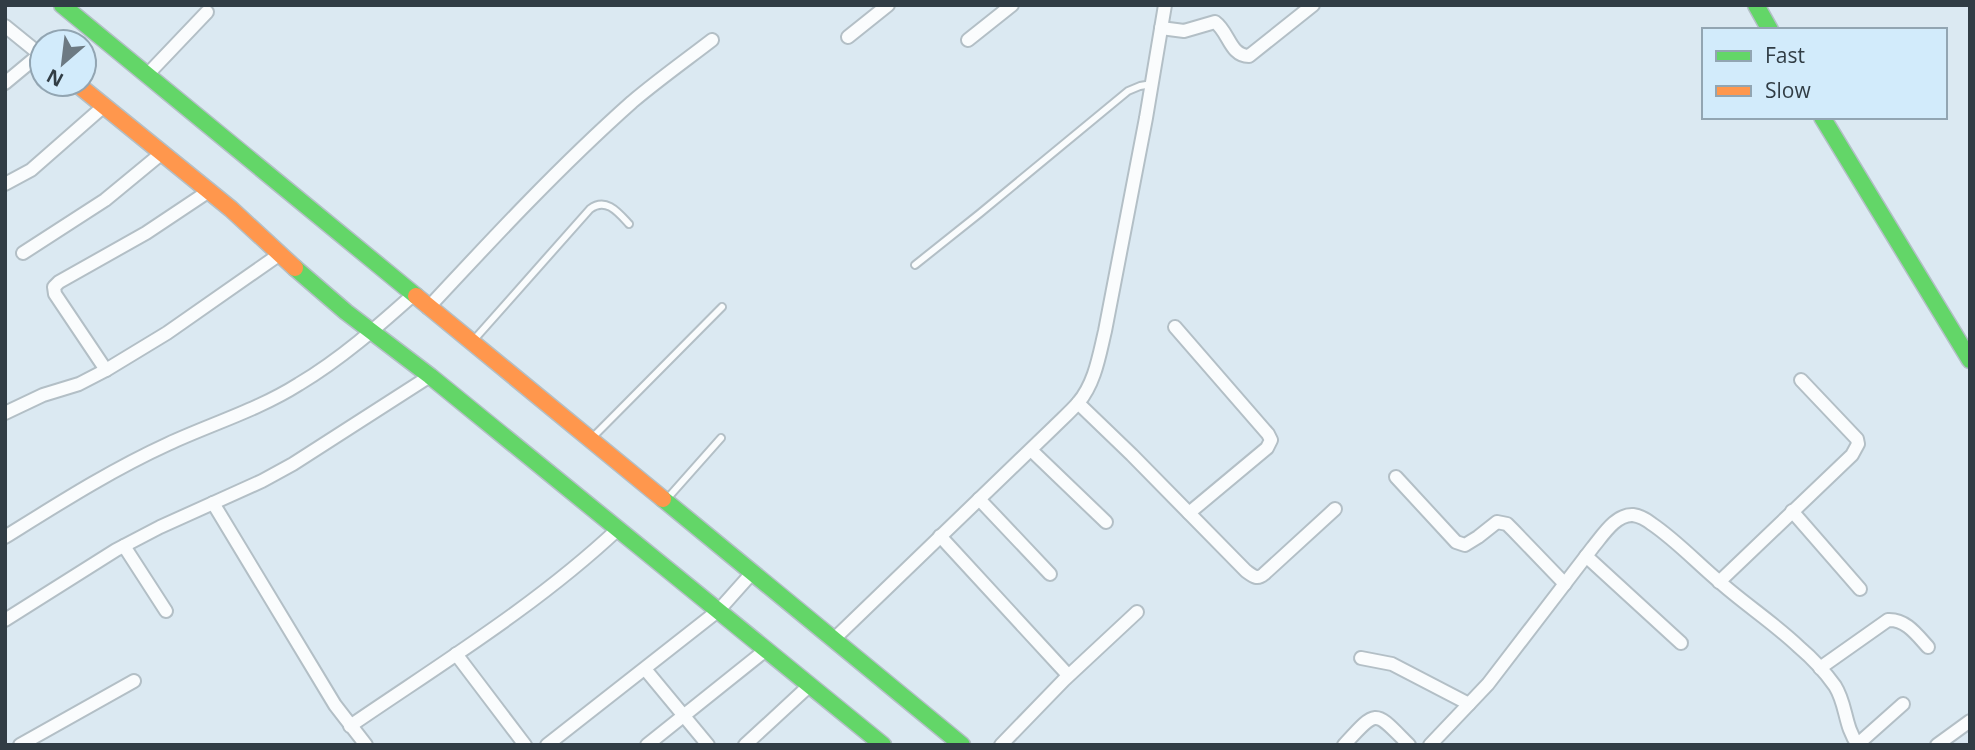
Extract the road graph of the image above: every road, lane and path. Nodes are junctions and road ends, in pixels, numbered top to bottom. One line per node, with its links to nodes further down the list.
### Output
1 (62, 5): 16 (main road)
2 (888, 5): 11 (street)
3 (1012, 5): 13 (street)
4 (1165, 5): 9 (street)
5 (1313, 5): 9 (street)
6 (1756, 5): 10 (main road)
7 (207, 12): 16 (street)
8 (5, 26): 14 (street)
9 (1161, 27): 18 (street)
10 (1769, 28)
11 (848, 37)
12 (712, 40): 31 (street)
13 (968, 40)
14 (28, 45)
15 (28, 65): 17 (street)
16 (147, 75): 29 (main road)
17 (5, 83)
18 (1152, 84): 28 (lane); 39 (street)
19 (94, 98): 20 (main road)
20 (104, 106): 22 (main road); 23 (street)
21 (1823, 119): 35 (main road)
22 (162, 153): 24 (main road); 26 (street)
23 (5, 184)
24 (209, 191): 27 (main road); 36 (street)
25 (629, 224): 34 (lane)
26 (23, 253)
27 (280, 254): 32 (main road); 36 (street)
28 (915, 265)
29 (407, 300): 31 (main road); 32 (street)
30 (722, 307): 42 (lane)
31 (428, 308): 34 (main road)
32 (377, 327): 37 (main road); 54 (street)
33 (1175, 327): 50 (street)
34 (471, 342): 42 (main road)
35 (1970, 360)
36 (106, 370): 40 (street)
37 (430, 376): 47 (street); 52 (main road)
38 (1801, 380): 49 (street)
39 (1078, 403): 43 (street); 50 (street)
40 (5, 413)
41 (722, 438): 46 (lane)
42 (590, 440): 46 (main road)
43 (1031, 450): 45 (street); 51 (street)
44 (1396, 477): 60 (street)
45 (979, 499): 53 (street); 57 (street)
46 (664, 502): 58 (main road)
47 (213, 503): 55 (street); 81 (street)
48 (1335, 509): 50 (street)
49 (1792, 511): 59 (street); 61 (street)
50 (1189, 513)
51 (1106, 522)
52 (618, 529): 62 (main road); 70 (street)
53 (940, 536): 66 (street); 74 (street)
54 (5, 537)
55 (124, 547): 63 (street); 65 (street)
56 (1586, 556): 59 (street); 60 (street); 67 (street)
57 (1050, 573)
58 (747, 578): 62 (street); 66 (main road)
59 (1719, 582): 72 (street)
60 (1565, 584): 77 (street)
61 (1860, 589)
62 (722, 606): 69 (main road); 73 (street)
63 (166, 611)
64 (1137, 611): 74 (street)
65 (5, 620)
66 (833, 640): 91 (main road)
67 (1681, 643)
68 (1928, 647): 72 (street)
69 (767, 649): 76 (main road); 79 (street)
70 (456, 654): 81 (street); 85 (street)
71 (1361, 657): 77 (street)
72 (1820, 668): 82 (street)
73 (645, 669): 79 (street); 86 (street)
74 (1068, 675): 92 (street)
75 (134, 681): 83 (street)
76 (810, 685): 89 (street); 90 (main road)
77 (1469, 704): 95 (street)
78 (1903, 704): 82 (street)
79 (685, 716): 87 (street); 88 (street)
80 (1970, 721): 96 (street)
81 (350, 726): 84 (street)
82 (1858, 744)
83 (20, 745)
84 (366, 745)
85 (525, 745)
86 (547, 745)
87 (648, 745)
88 (708, 745)
89 (745, 745)
90 (883, 745)
91 (962, 745)
92 (1001, 745)
93 (1344, 745): 94 (street)
94 (1409, 745)
95 (1430, 745)
96 (1937, 745)

